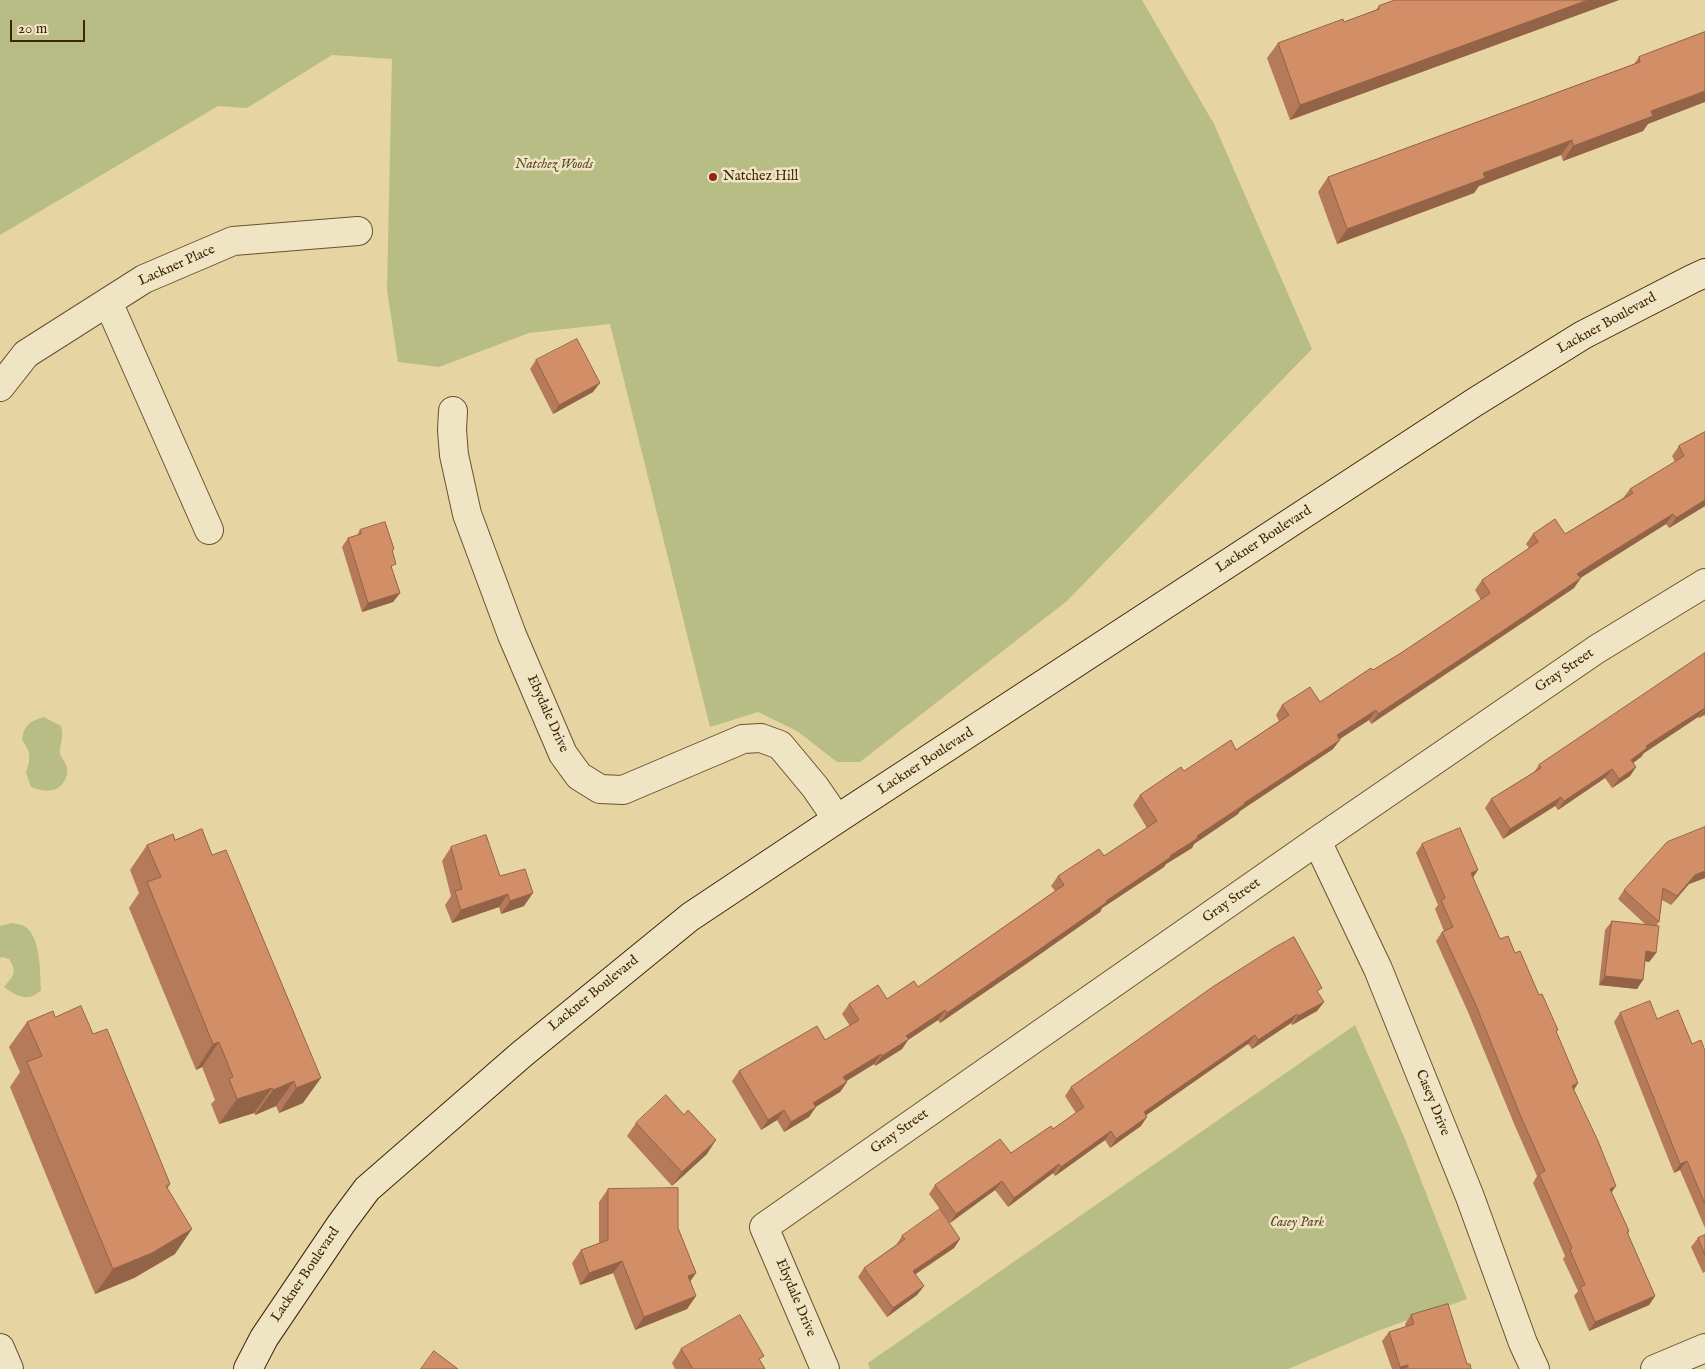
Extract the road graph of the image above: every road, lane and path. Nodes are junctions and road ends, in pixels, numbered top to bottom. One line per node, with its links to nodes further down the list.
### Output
1 (358, 231): 3 (street, Lackner Place)
2 (1705, 273): 8 (street, Lackner Boulevard)
3 (108, 302): 4 (street, Lackner Place); 6 (street)
4 (0, 387)
5 (453, 411): 8 (street, Ebydale Drive)
6 (209, 530)
7 (1705, 583): 9 (street, Gray Street)
8 (838, 819): 14 (street, Lackner Boulevard)
9 (1317, 841): 10 (street, Gray Street); 16 (street, Casey Drive)
10 (764, 1227): 15 (street, Ebydale Drive)
11 (0, 1348): 13 (street)
12 (1705, 1348): 17 (street)
13 (9, 1369)
14 (248, 1369)
15 (825, 1369)
16 (1535, 1369)
17 (1654, 1369)

